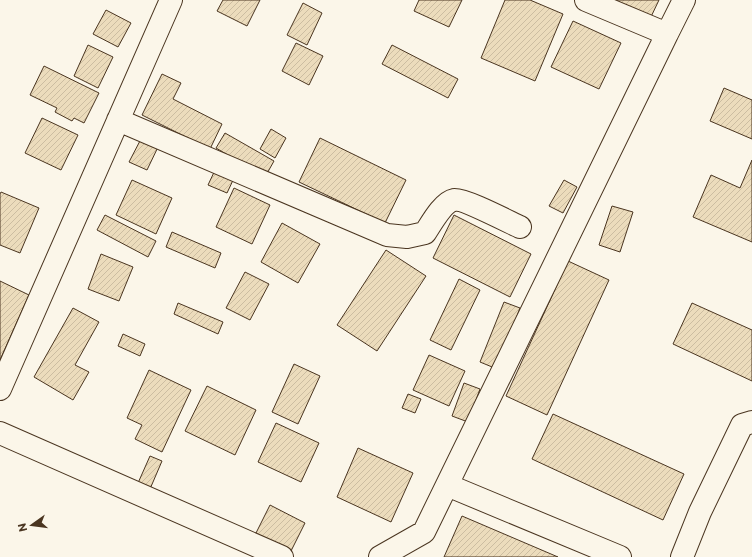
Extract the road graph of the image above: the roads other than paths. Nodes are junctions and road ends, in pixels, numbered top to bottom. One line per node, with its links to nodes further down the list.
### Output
1 (171, 0): 5 (street)
2 (586, 0): 4 (street)
3 (684, 0): 4 (street)
4 (667, 34): 10 (street)
5 (118, 120): 6 (street); 7 (street)
6 (520, 228)
7 (0, 390)
8 (752, 422): 14 (street)
9 (0, 433): 11 (street)
10 (447, 485): 12 (street); 13 (street)
11 (282, 557)
12 (380, 557)
13 (620, 557)
14 (682, 557)

